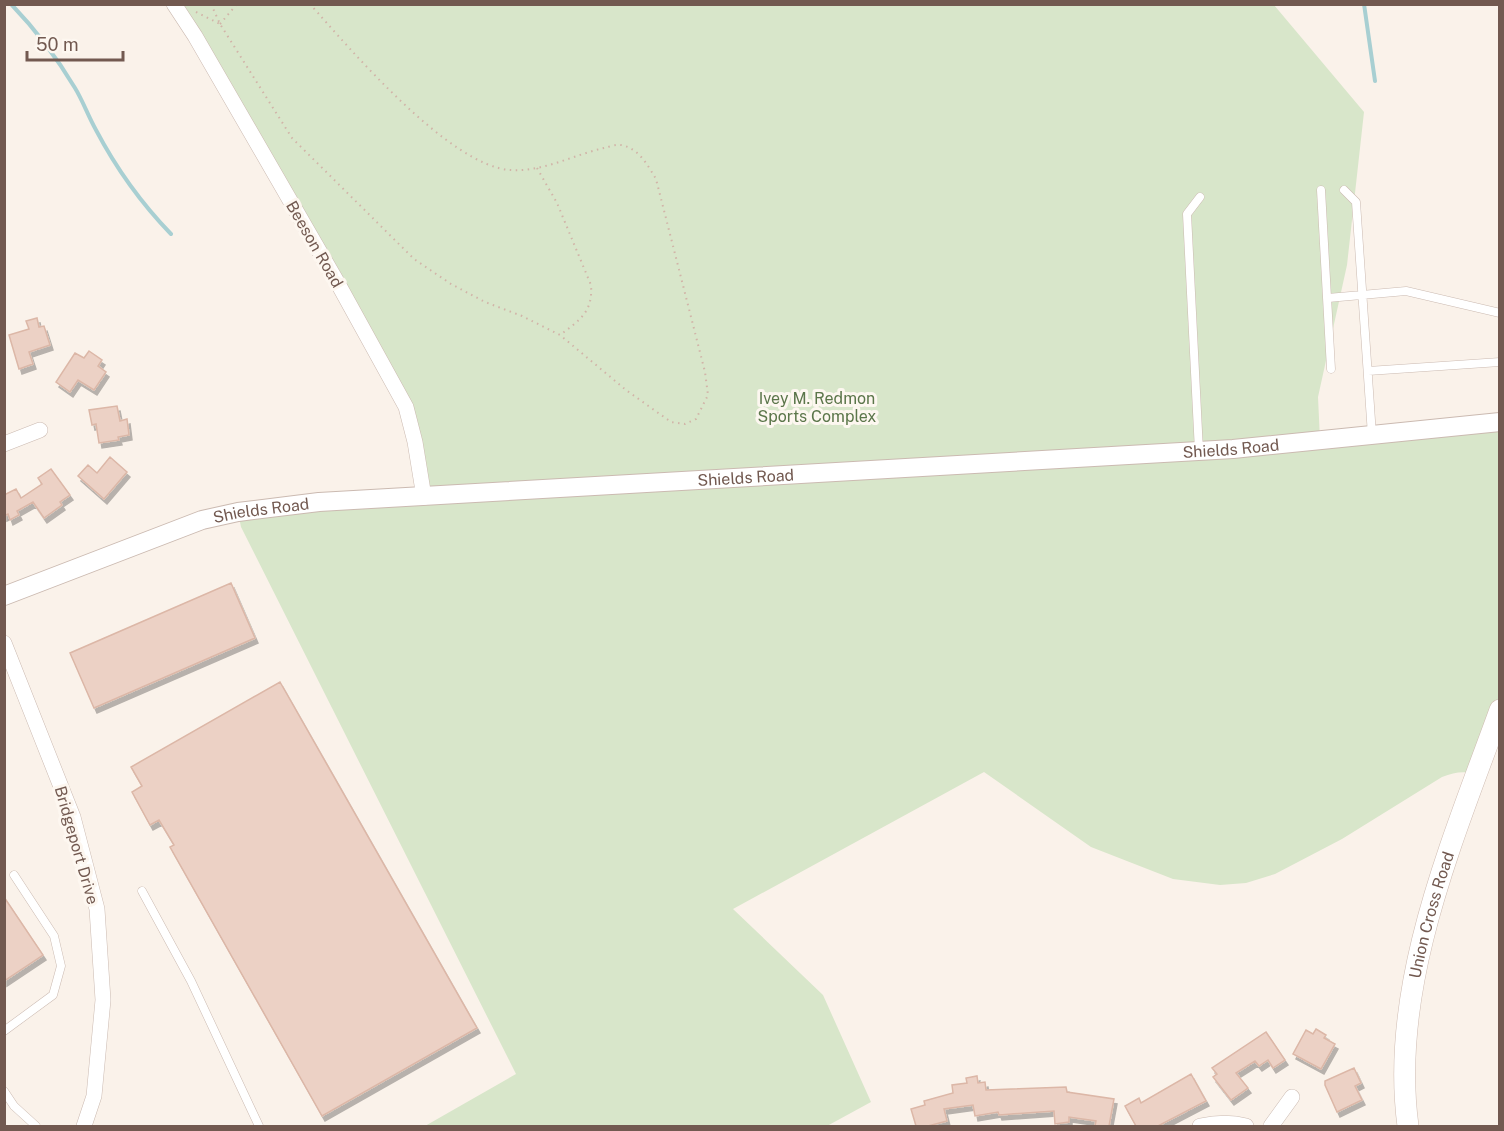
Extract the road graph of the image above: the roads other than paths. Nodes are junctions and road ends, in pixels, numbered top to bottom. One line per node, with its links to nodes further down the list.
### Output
1 (174, 4): 16 (street, Beeson Road)
2 (1321, 190): 6 (lane)
3 (1344, 190): 5 (lane)
4 (1200, 197): 15 (lane)
5 (1362, 295): 6 (lane); 7 (lane); 10 (lane)
6 (1328, 298): 9 (lane)
7 (1500, 313)
8 (1500, 362): 10 (lane)
9 (1331, 369)
10 (1368, 371): 13 (lane)
11 (1500, 422): 13 (street, Shields Road)
12 (40, 430): 14 (street)
13 (1372, 435): 15 (street, Shields Road)
14 (4, 444)
15 (1199, 451): 16 (street, Shields Road)
16 (424, 497): 17 (street, Shields Road)
17 (4, 596)
18 (4, 643): 26 (street, Bridgeport Drive)
19 (1500, 710): 31 (main road, Union Cross Road)
20 (14, 875): 22 (lane)
21 (142, 891): 27 (lane)
22 (4, 1031)
23 (4, 1091): 25 (lane)
24 (1292, 1097): 30 (street)
25 (36, 1126)
26 (84, 1126)
27 (259, 1126)
28 (1200, 1126): 29 (street)
29 (1246, 1126)
30 (1271, 1126)
31 (1408, 1126)

